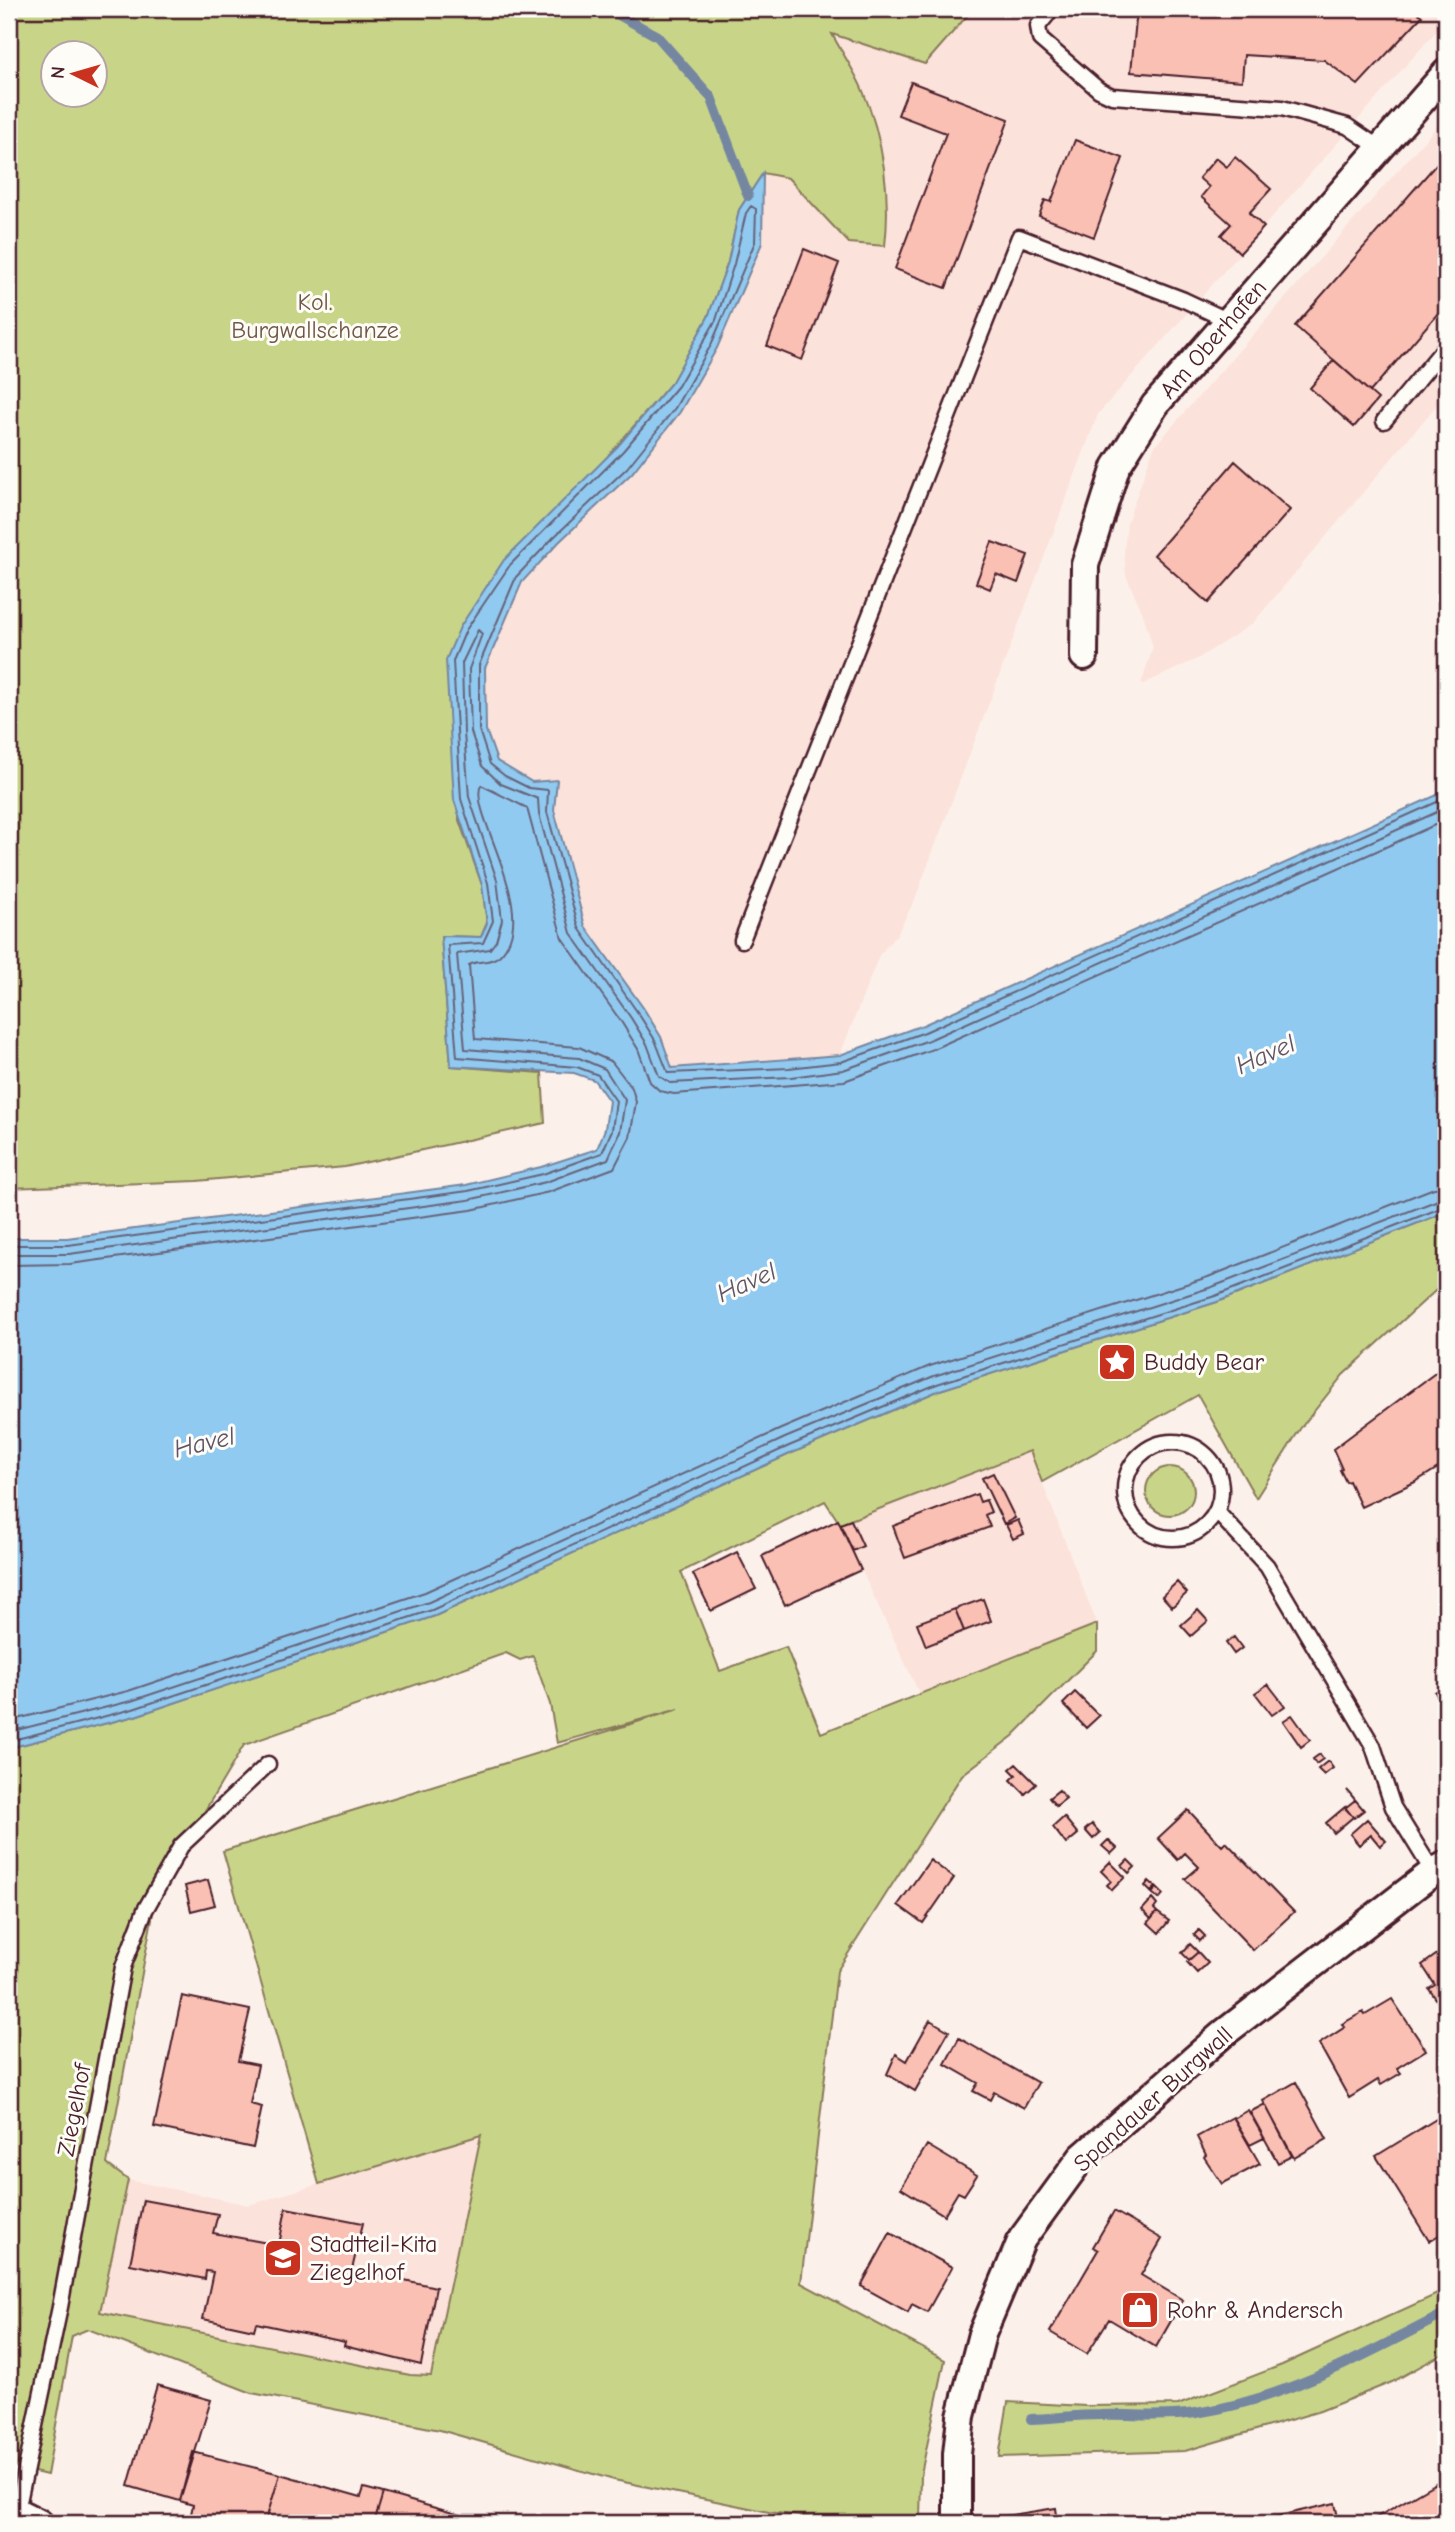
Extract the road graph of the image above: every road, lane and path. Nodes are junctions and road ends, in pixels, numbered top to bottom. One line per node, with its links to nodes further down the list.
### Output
1 (1052, 9): 3 (lane)
2 (1446, 73): 3 (street, Am Oberhafen)
3 (1381, 149): 4 (street, Am Oberhafen)
4 (1229, 321): 7 (street, Am Oberhafen); 8 (lane)
5 (1446, 346): 6 (lane)
6 (1384, 421)
7 (1084, 656)
8 (742, 940)
9 (1217, 1512): 9 (lane); 11 (lane, Spandauer Burgwall)
10 (268, 1764): 12 (lane, Ziegelhof)
11 (1439, 1868): 13 (street, Spandauer Burgwall)
12 (21, 2514)
13 (957, 2523)

